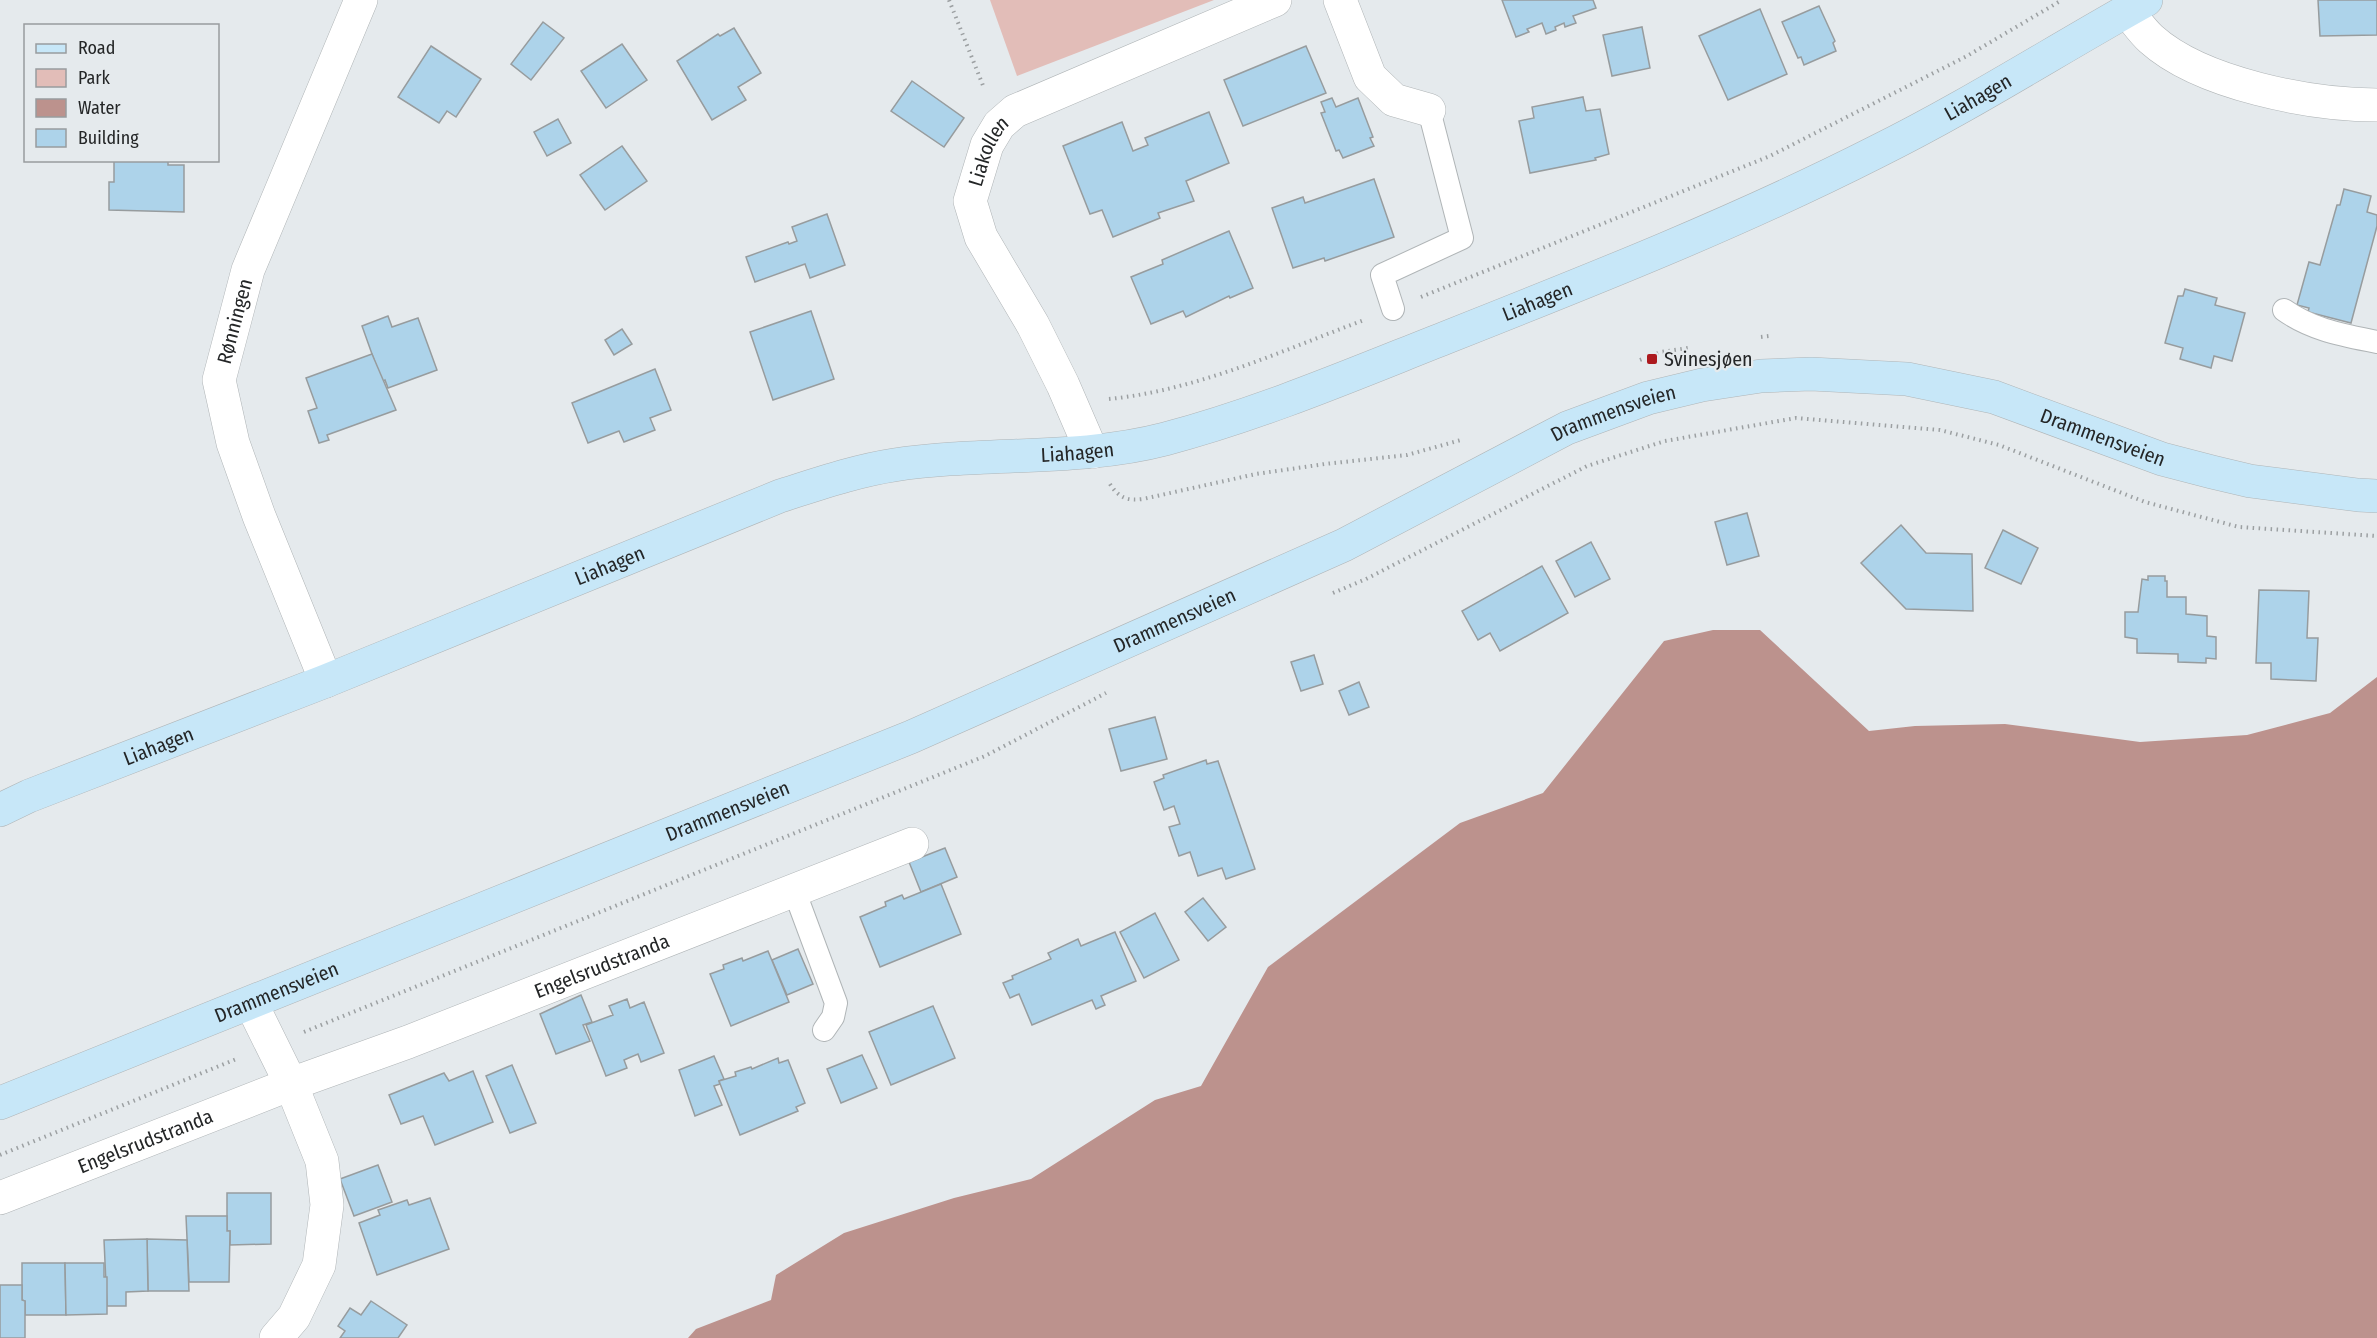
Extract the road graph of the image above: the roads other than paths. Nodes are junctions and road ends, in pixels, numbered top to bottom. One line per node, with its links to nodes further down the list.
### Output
1 (361, 0): 12 (street, Rønningen)
2 (1275, 0): 10 (street, Liakollen)
3 (1340, 0): 6 (street)
4 (2137, 5): 5 (street, Liahagen); 10 (main road, Liahagen)
5 (2377, 105)
6 (1429, 110): 7 (lane)
7 (1393, 309)
8 (2284, 310): 9 (lane)
9 (2377, 342)
10 (1092, 452): 12 (main road, Liahagen)
11 (2377, 496): 16 (main road, Drammensveien)
12 (326, 681): 13 (main road, Liahagen)
13 (0, 810)
14 (912, 844): 15 (street, Engelsrudstranda)
15 (794, 890): 17 (lane); 18 (street, Engelsrudstranda)
16 (251, 1003): 18 (street); 19 (main road, Drammensveien)
17 (824, 1030)
18 (291, 1084): 20 (street, Engelsrudstranda); 21 (street)
19 (0, 1103)
20 (0, 1198)
21 (276, 1338)

